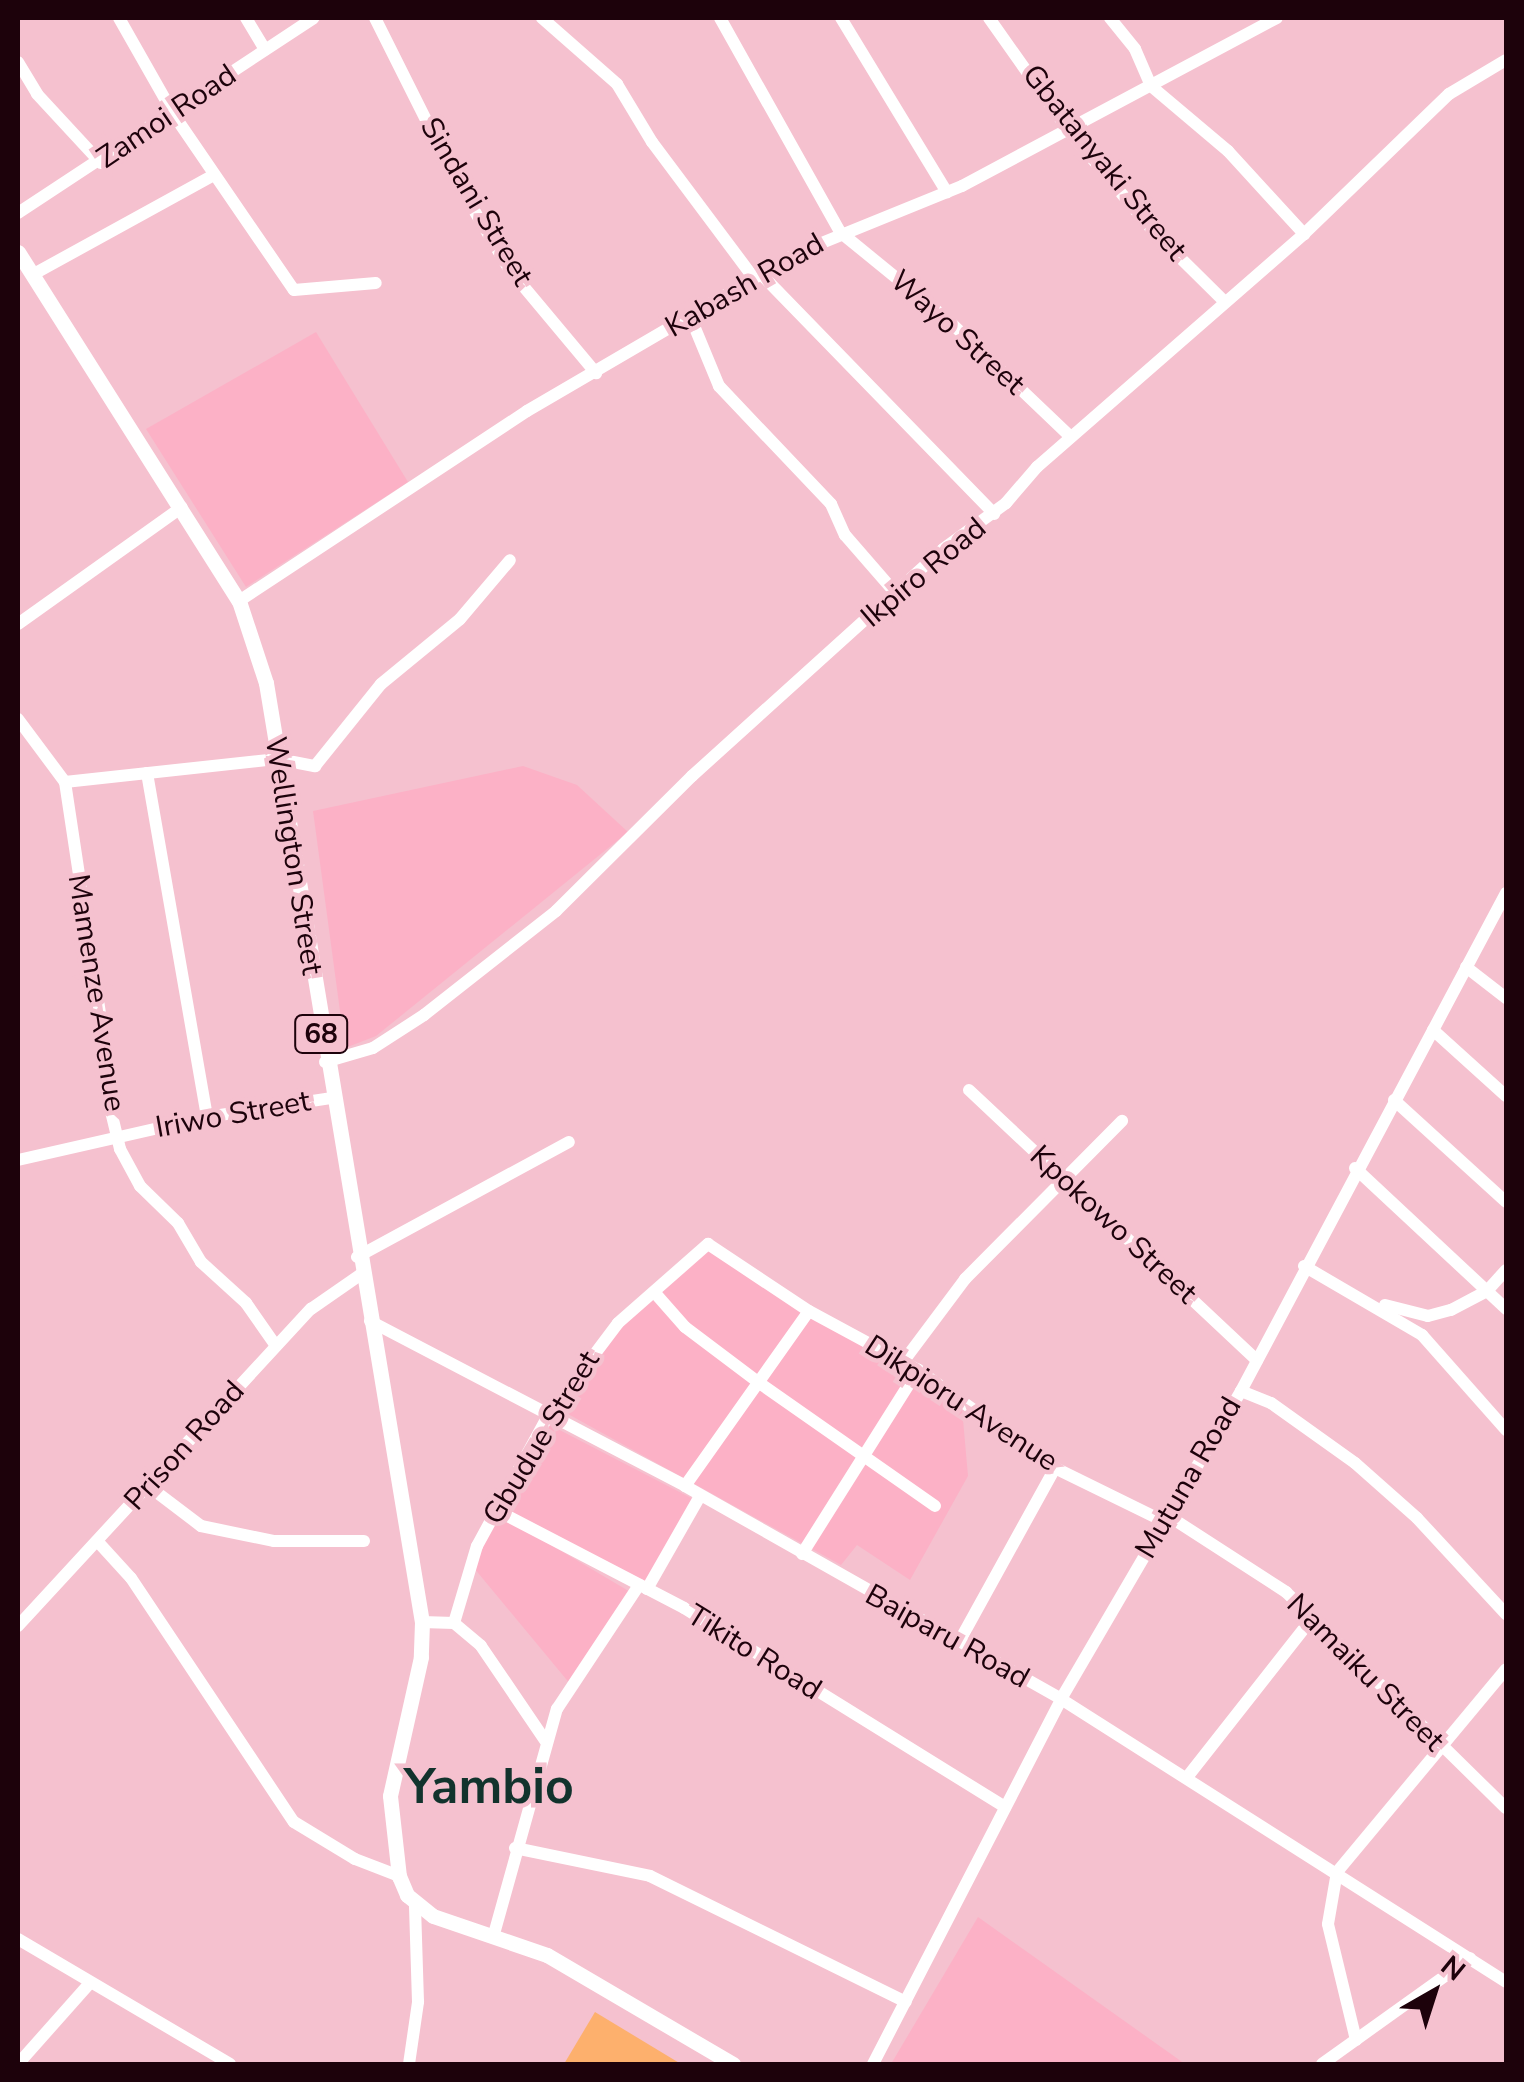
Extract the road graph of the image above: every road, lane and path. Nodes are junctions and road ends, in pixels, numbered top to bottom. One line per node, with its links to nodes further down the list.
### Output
1 (119, 18): 15 (street)
2 (246, 18): 11 (street)
3 (314, 18): 11 (street, Zamoi Road)
4 (375, 18): 29 (street, Sindani Street)
5 (542, 18): 25 (street)
6 (720, 18): 21 (street)
7 (841, 18): 19 (street)
8 (989, 18): 16 (street, Gbatanyaki Street)
9 (1110, 18): 14 (street)
10 (1277, 18): 14 (street, Kabash Road)
11 (265, 50): 15 (street, Zamoi Road)
12 (1506, 60): 22 (street, Ikpiro Road)
13 (18, 62): 17 (street)
14 (1151, 86): 16 (street, Kabash Road); 22 (street)
15 (174, 115): 17 (street, Zamoi Road); 18 (street)
16 (1068, 130): 19 (street, Kabash Road); 27 (street, Gbatanyaki Street)
17 (101, 163): 20 (street, Zamoi Road)
18 (214, 175): 24 (street); 26 (street)
19 (947, 192): 21 (street, Kabash Road)
20 (18, 213)
21 (840, 232): 25 (street, Kabash Road); 30 (street, Wayo Street)
22 (1304, 234): 27 (street, Ikpiro Road)
23 (18, 252): 24 (main road, Wellington Street / 68)
24 (32, 275): 31 (main road, Wellington Street / 68)
25 (757, 275): 28 (street, Kabash Road); 32 (street)
26 (376, 282)
27 (1224, 302): 30 (street, Ikpiro Road)
28 (690, 316): 29 (street, Kabash Road); 34 (street)
29 (596, 373): 35 (street, Kabash Road)
30 (1072, 437): 32 (street, Ikpiro Road)
31 (182, 507): 35 (main road, Wellington Street / 68); 36 (street)
32 (994, 514): 34 (street, Ikpiro Road)
33 (510, 560): 38 (street)
34 (898, 596): 45 (street, Ikpiro Road)
35 (240, 601): 38 (main road, Wellington Street / 68)
36 (18, 624)
37 (18, 719): 40 (street, Mamenze Avenue)
38 (278, 759): 39 (street); 45 (main road, Wellington Street / 68)
39 (147, 773): 40 (street); 50 (street)
40 (64, 782): 52 (street, Mamenze Avenue)
41 (1506, 893): 42 (street, Mutuna Road)
42 (1466, 967): 43 (street); 44 (street, Mutuna Road)
43 (1506, 998)
44 (1433, 1030): 47 (street); 49 (street, Mutuna Road)
45 (325, 1062): 48 (main road, Wellington Street / 68)
46 (970, 1090): 56 (street, Kpokowo Street)
47 (1506, 1096)
48 (331, 1098): 50 (street, Iriwo Street); 59 (main road, Wellington Street / 68)
49 (1394, 1100): 55 (street, Mutuna Road); 57 (street)
50 (207, 1117): 52 (street, Iriwo Street)
51 (1122, 1122): 56 (street)
52 (118, 1136): 54 (street, Iriwo Street); 69 (street, Mamenze Avenue)
53 (569, 1142): 59 (street)
54 (18, 1160)
55 (1355, 1168): 60 (street, Mutuna Road); 63 (street)
56 (1062, 1176): 70 (street, Kpokowo Street); 71 (street)
57 (1506, 1202)
58 (716, 1244): 64 (street, Gbudue Street); 67 (street, Dikpioru Avenue)
59 (358, 1257): 62 (main road, Wellington Street / 68)
60 (1304, 1266): 65 (street); 70 (street, Mutuna Road)
61 (1506, 1270): 63 (street)
62 (360, 1275): 68 (main road, Wellington Street / 68); 69 (street, Prison Road)
63 (1487, 1291): 65 (street); 66 (street)
64 (654, 1293): 73 (street); 75 (street, Gbudue Street)
65 (1374, 1301): 76 (street)
66 (1506, 1309)
67 (809, 1311): 71 (street, Dikpioru Avenue); 73 (street)
68 (370, 1321): 75 (street, Baiparu Road); 91 (main road, Wellington Street / 68)
69 (276, 1346): 79 (street, Prison Road)
70 (1258, 1360): 74 (street, Mutuna Road)
71 (903, 1362): 72 (street, Dikpioru Avenue)
72 (918, 1370): 77 (street); 78 (street, Dikpioru Avenue)
73 (758, 1382): 77 (street); 80 (street)
74 (1240, 1391): 84 (street, Mutuna Road); 89 (street)
75 (548, 1416): 80 (street, Baiparu Road); 83 (street, Gbudue Street)
76 (1506, 1430)
77 (864, 1459): 82 (street); 87 (street)
78 (1056, 1468): 84 (street, Dikpioru Avenue); 94 (street)
79 (147, 1485): 85 (street); 86 (street, Prison Road)
80 (685, 1486): 81 (street, Baiparu Road)
81 (700, 1496): 87 (street, Baiparu Road); 88 (street)
82 (936, 1506)
83 (496, 1510): 88 (street, Tikito Road); 92 (street, Gbudue Street)
84 (1165, 1518): 90 (street, Namaiku Street); 96 (street, Mutuna Road)
85 (364, 1541)
86 (99, 1543): 93 (street, Prison Road); 104 (street)
87 (802, 1554): 94 (street, Baiparu Road)
88 (643, 1587): 97 (street); 100 (street, Tikito Road)
89 (1506, 1614)
90 (1313, 1617): 98 (street, Namaiku Street); 99 (street)
91 (422, 1622): 92 (street); 104 (main road, Wellington Street / 68)
92 (454, 1623): 97 (street)
93 (18, 1626)
94 (959, 1642): 96 (street, Baiparu Road)
95 (1506, 1669): 98 (street)
96 (1060, 1698): 99 (street, Baiparu Road); 100 (street, Mutuna Road)
97 (545, 1740): 102 (street)
98 (1437, 1746): 101 (street, Namaiku Street); 103 (street)
99 (1188, 1776): 103 (street, Baiparu Road)
100 (1005, 1808): 111 (street, Mutuna Road)
101 (1506, 1808)
102 (515, 1848): 106 (street); 111 (street)
103 (1337, 1872): 108 (street, Baiparu Road); 112 (street)
104 (398, 1876): 105 (main road)
105 (415, 1904): 106 (main road); 115 (street)
106 (494, 1934): 116 (main road)
107 (18, 1939): 110 (street)
108 (1470, 1958): 109 (street, Baiparu Road); 112 (street)
109 (1506, 1982)
110 (89, 1984): 113 (street); 114 (street)
111 (906, 2002): 117 (street, Mutuna Road)
112 (1356, 2040): 118 (street)
113 (18, 2064)
114 (230, 2064)
115 (410, 2064)
116 (733, 2064)
117 (873, 2064)
118 (1322, 2064)

